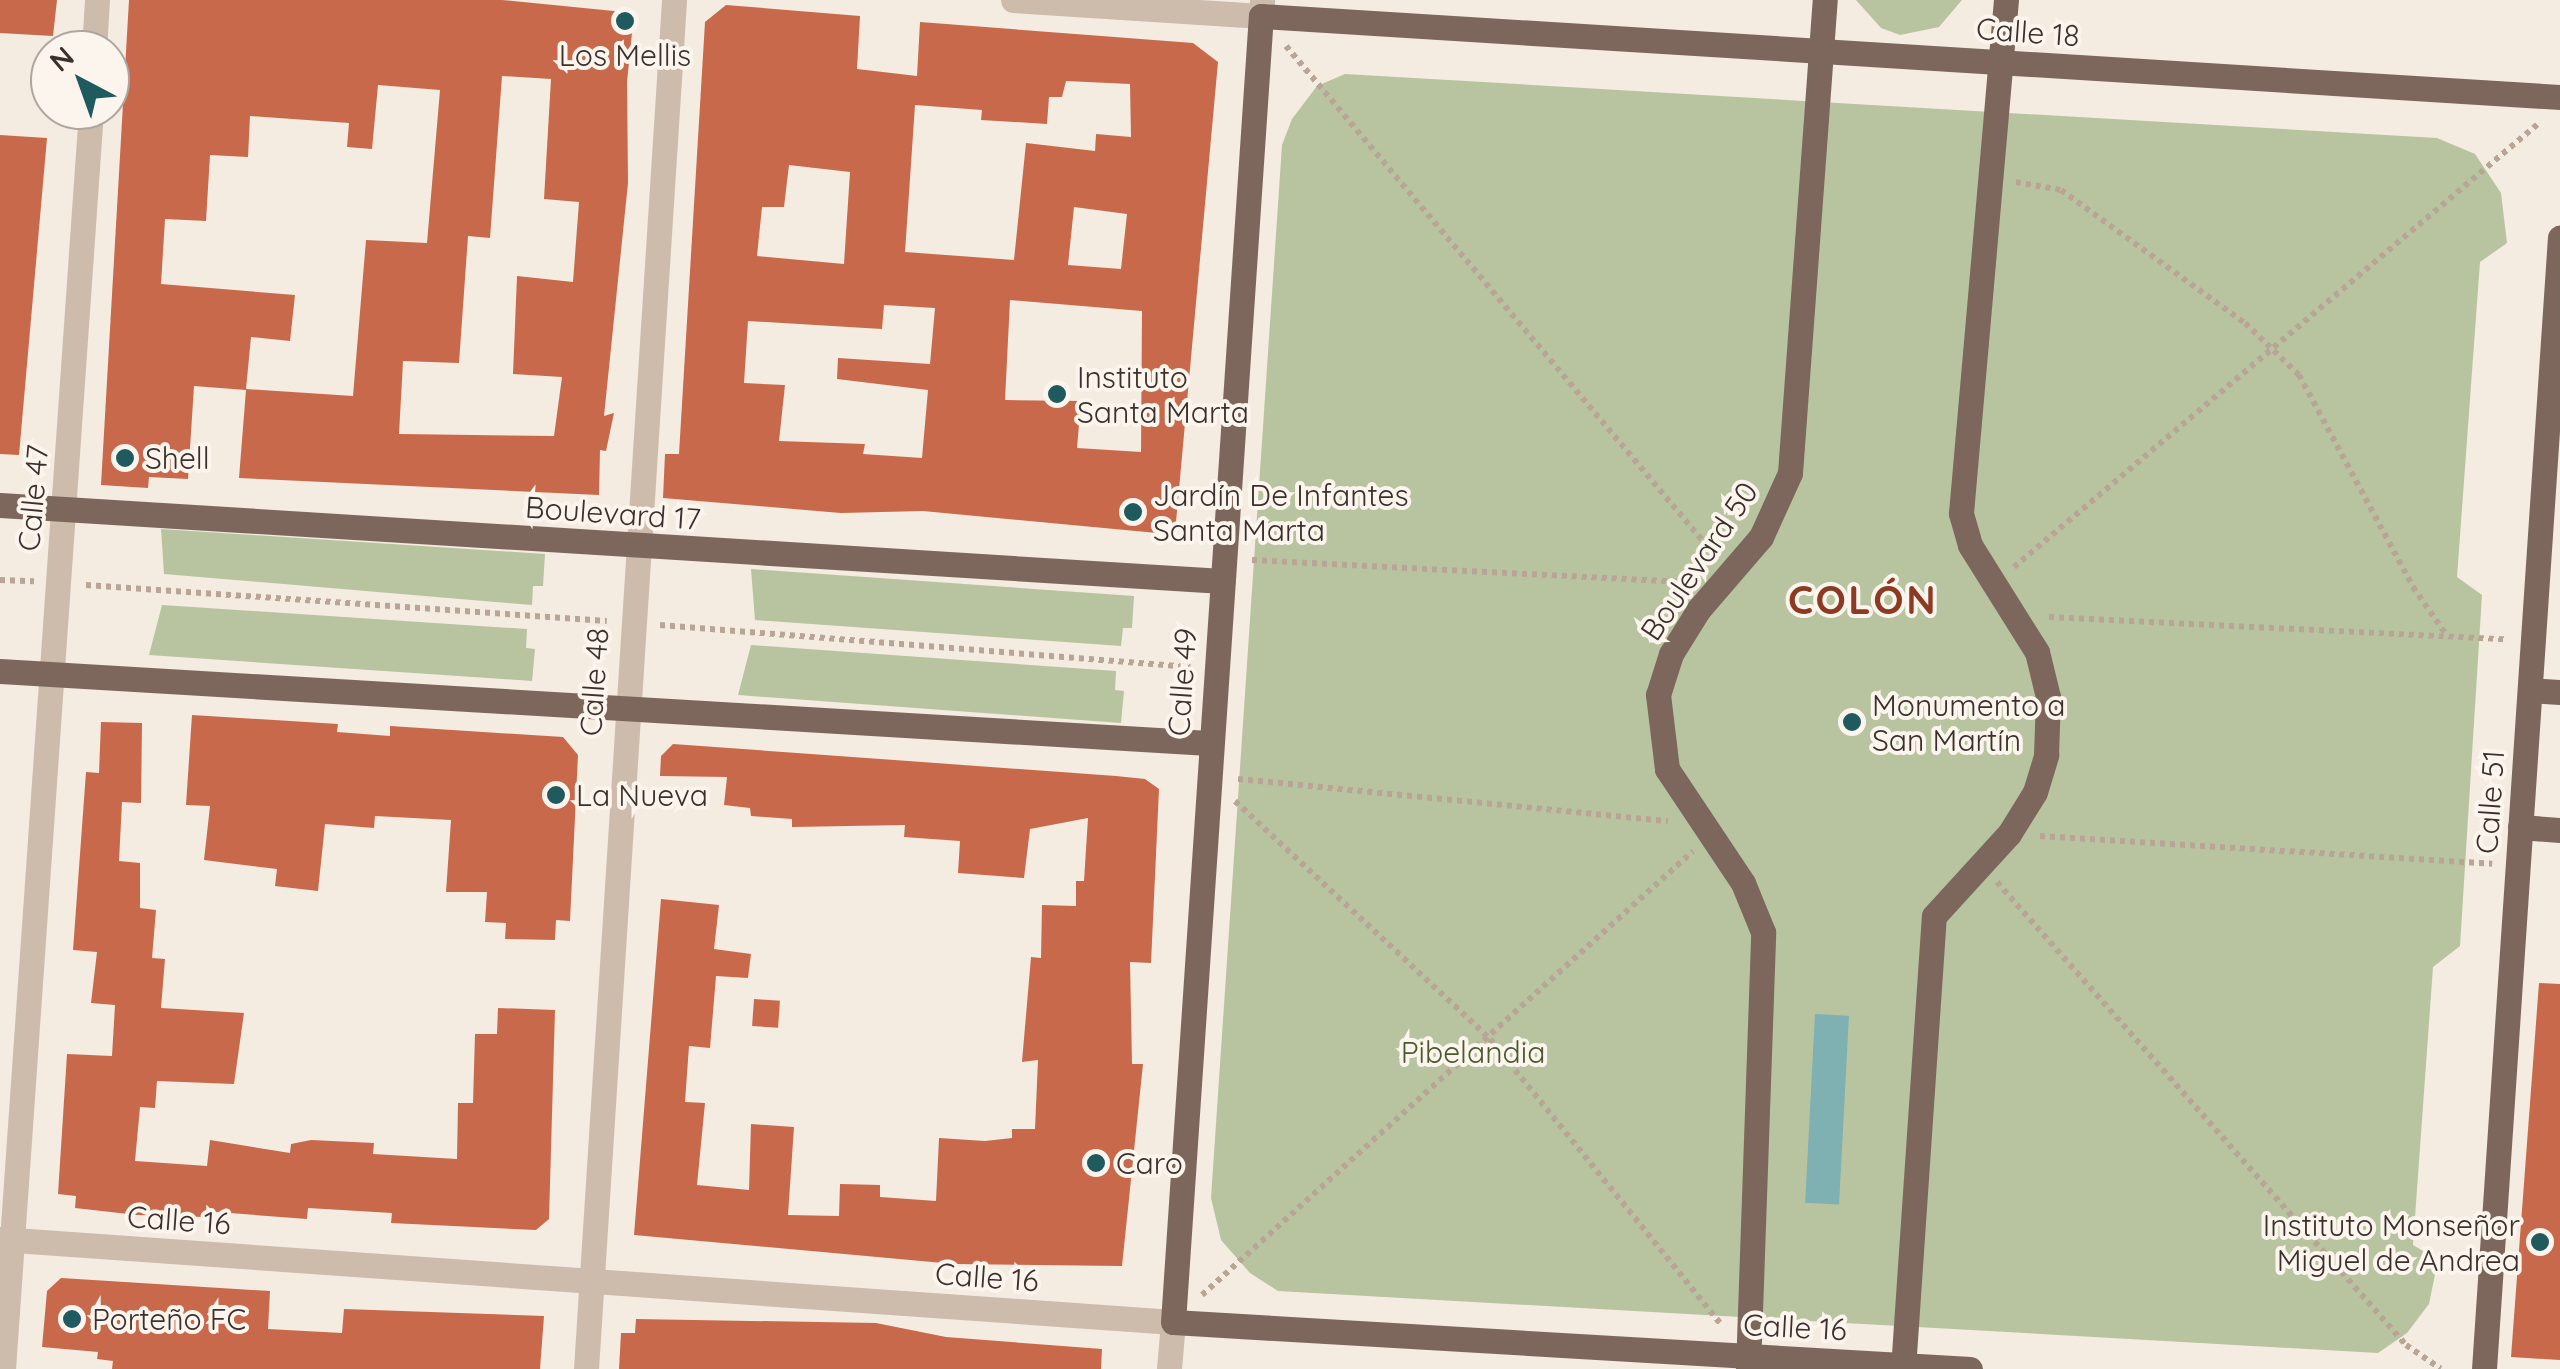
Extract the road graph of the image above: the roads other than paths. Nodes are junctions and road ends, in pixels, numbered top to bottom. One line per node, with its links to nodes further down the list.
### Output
1 (98, 0): 7 (street)
2 (674, 0): 15 (street, Calle 48)
3 (1013, 0): 6 (street, Calle 18)
4 (1825, 0): 8 (main road, Boulevard 50)
5 (2006, 0): 9 (main road)
6 (1261, 8): 8 (main road, Calle 18); 16 (main road, Calle 49)
7 (96, 30)
8 (1822, 52): 9 (main road, Calle 18); 28 (main road, Boulevard 50)
9 (2002, 63): 10 (main road, Calle 18); 29 (main road)
10 (2552, 108)
11 (90, 130): 14 (street, Calle 47)
12 (2560, 238): 19 (main road, Calle 51)
13 (0, 504): 14 (main road, Boulevard 17)
14 (66, 508): 15 (main road, Boulevard 17); 18 (street, Calle 47)
15 (638, 548): 16 (main road, Boulevard 17); 21 (street, Calle 48)
16 (1223, 570): 22 (main road, Calle 49)
17 (0, 672): 18 (main road)
18 (48, 674): 21 (main road); 25 (street, Calle 47)
19 (2530, 690): 20 (main road); 23 (main road, Calle 51)
20 (2560, 692)
21 (625, 710): 22 (main road); 26 (street, Calle 48)
22 (1209, 743): 27 (main road, Calle 49)
23 (2520, 827): 24 (main road); 34 (main road, Calle 51)
24 (2560, 830)
25 (5, 1240): 26 (street, Calle 16); 30 (street, Calle 47)
26 (592, 1284): 27 (street, Calle 16); 31 (street, Calle 48)
27 (1172, 1322): 28 (main road, Calle 16); 32 (street, Calle 49)
28 (1748, 1363): 29 (main road, Calle 16)
29 (1904, 1367): 33 (main road, Calle 16)
30 (2, 1369)
31 (586, 1369)
32 (1169, 1369)
33 (1970, 1369)
34 (2484, 1369)

